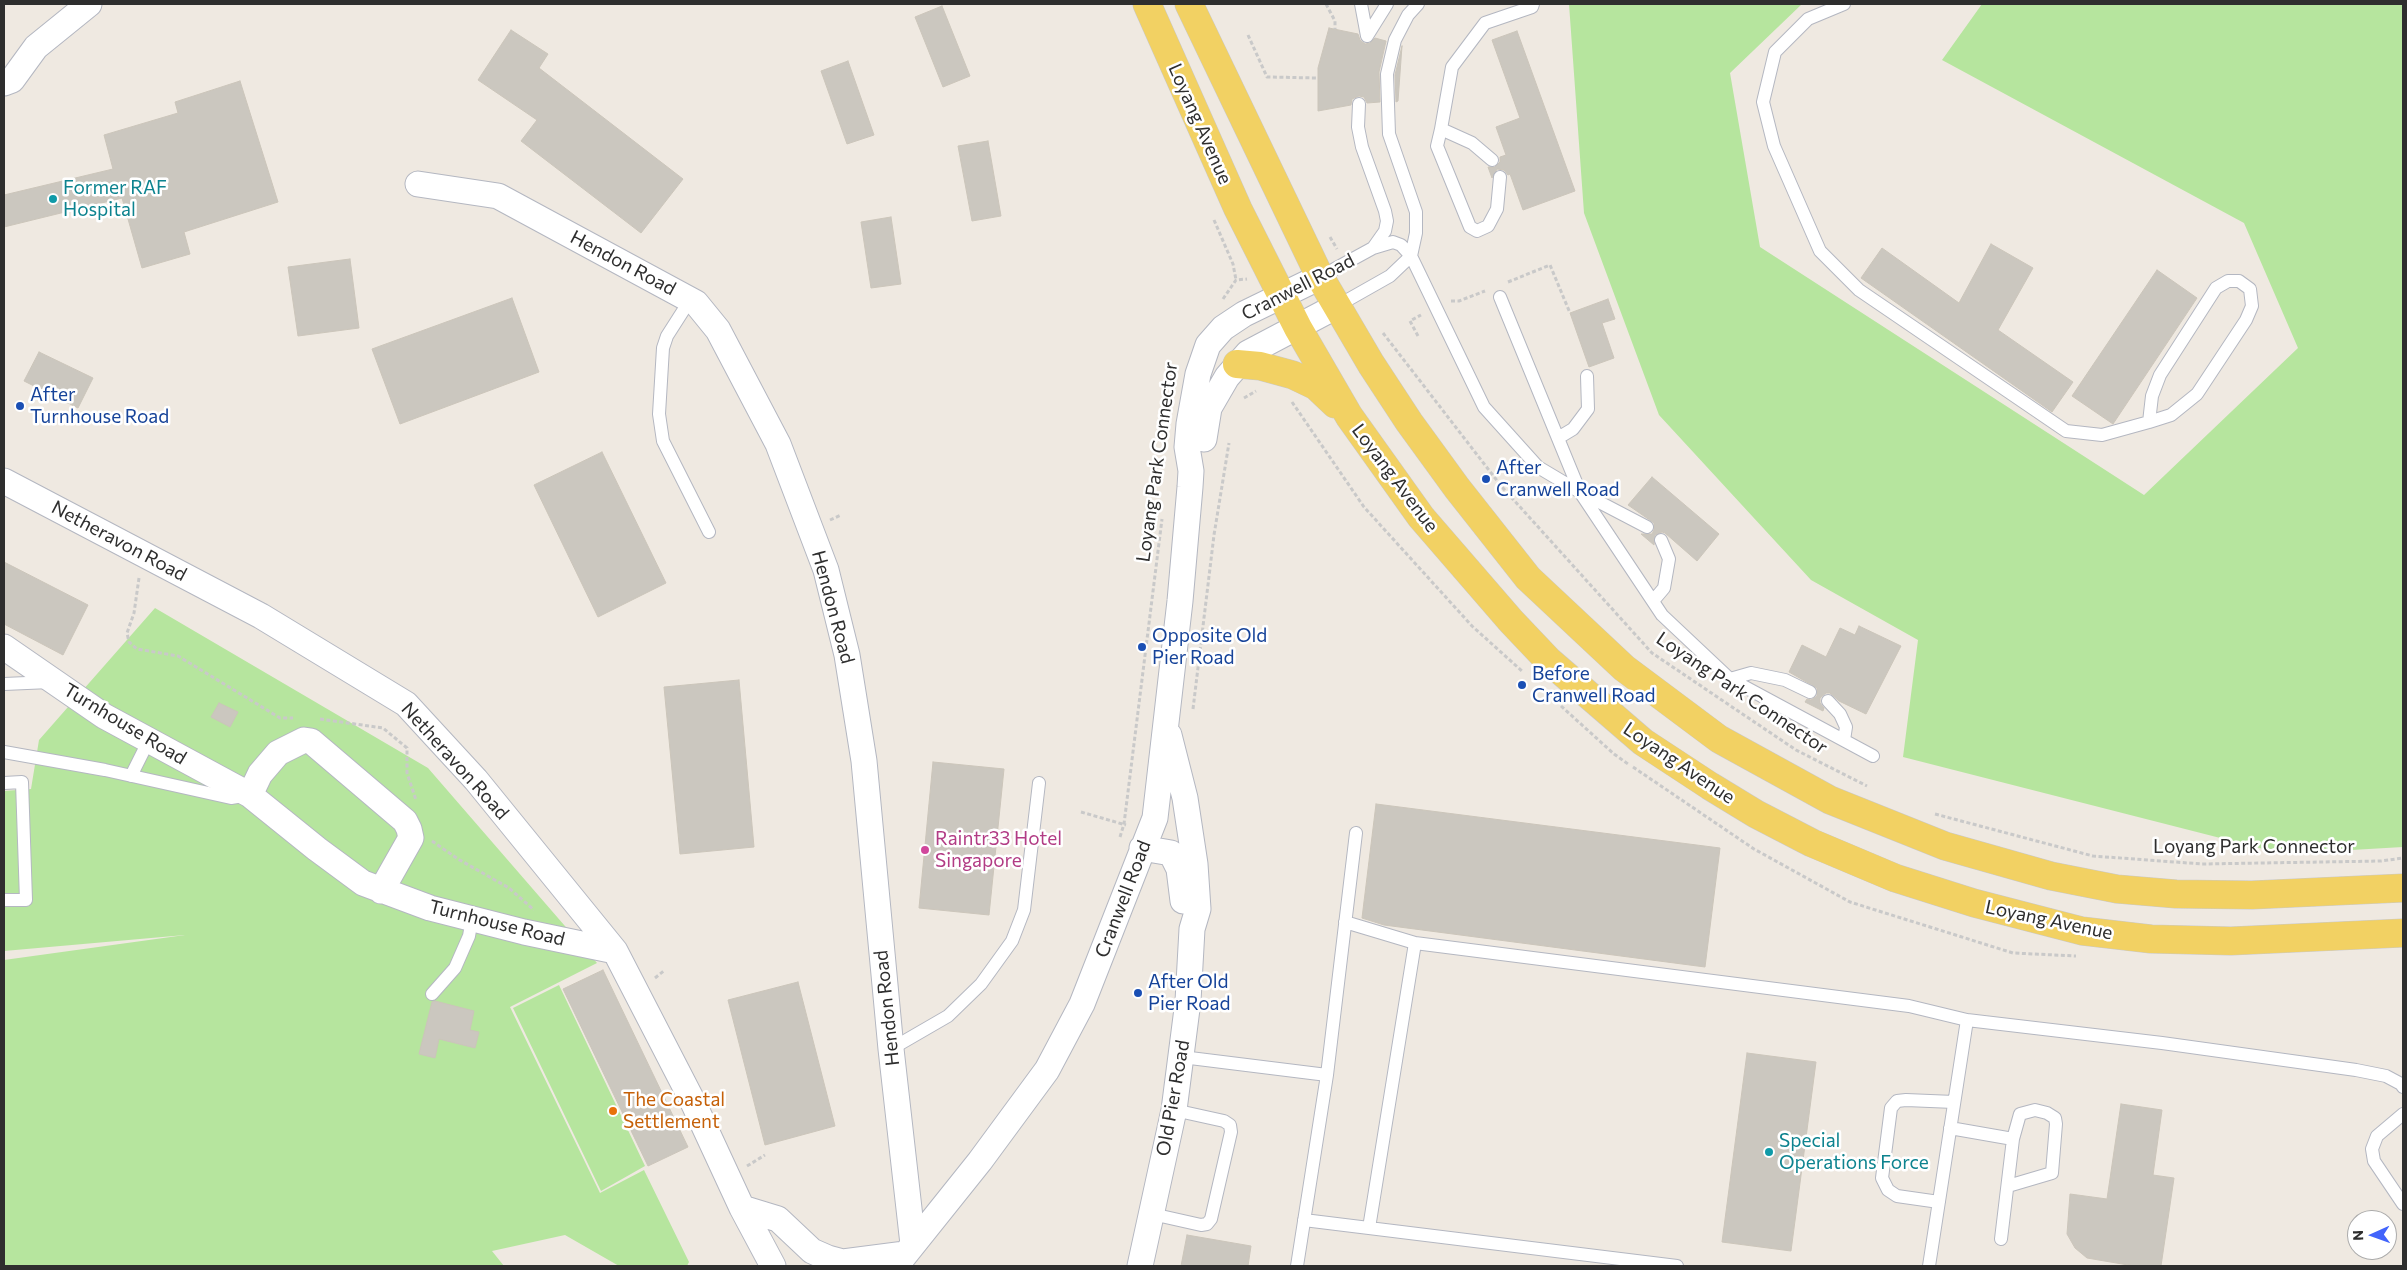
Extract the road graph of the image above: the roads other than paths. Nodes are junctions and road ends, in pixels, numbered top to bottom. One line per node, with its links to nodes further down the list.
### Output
1 (89, 4): 9 (street)
2 (1147, 4): 18 (main road, Loyang Avenue)
3 (1189, 4): 17 (main road, Loyang Avenue)
4 (1361, 4): 5 (lane)
5 (1387, 4)
6 (1418, 4): 16 (lane)
7 (1533, 4): 11 (lane)
8 (1844, 4): 26 (lane)
9 (4, 83)
10 (1359, 104): 15 (lane, Cranwell Road)
11 (1441, 129): 12 (lane); 13 (lane)
12 (1492, 160)
13 (1500, 178)
14 (418, 184): 20 (street, Hendon Road)
15 (1373, 248): 16 (lane); 17 (lane, Cranwell Road)
16 (1411, 256): 21 (lane, Cranwell Road); 30 (lane)
17 (1320, 277): 18 (street, Cranwell Road); 21 (main road, Loyang Avenue)
18 (1282, 296): 22 (main road, Loyang Avenue); 28 (street, Cranwell Road)
19 (1500, 296): 27 (lane)
20 (690, 300): 32 (lane); 65 (street, Hendon Road)
21 (1338, 306): 22 (street, Cranwell Road); 54 (main road, Loyang Avenue)
22 (1298, 328): 23 (street, Cranwell Road); 25 (main road, Loyang Avenue)
23 (1237, 364): 25 (main road); 28 (street, Cranwell Road)
24 (1587, 376): 27 (lane)
25 (1349, 416): 60 (main road, Loyang Avenue)
26 (2150, 422): 26 (lane)
27 (1558, 438): 30 (lane)
28 (1191, 471): 41 (street, Cranwell Road)
29 (4, 481): 62 (street, Netheravon Road)
30 (1580, 492): 31 (lane); 34 (lane)
31 (1647, 527)
32 (709, 532)
33 (1661, 540): 34 (lane)
34 (1653, 600): 36 (lane)
35 (4, 647): 37 (street, Turnhouse Road)
36 (1730, 679): 39 (lane); 43 (lane)
37 (55, 682): 38 (lane); 42 (street, Turnhouse Road)
38 (4, 684)
39 (1810, 692)
40 (1828, 701): 43 (lane)
41 (1166, 721): 50 (street, Cranwell Road); 53 (street, Old Pier Road)
42 (149, 740): 46 (lane); 49 (street, Turnhouse Road)
43 (1844, 740): 45 (lane)
44 (4, 752): 46 (lane)
45 (1873, 756)
46 (131, 776): 49 (lane)
47 (4, 782): 56 (lane)
48 (1038, 783): 65 (lane)
49 (250, 796): 55 (street, Turnhouse Road); 55 (street)
50 (1155, 818): 52 (street, Cranwell Road); 53 (street, Old Pier Road)
51 (1356, 833): 58 (lane)
52 (1130, 846): 59 (street, Old Pier Road); 82 (street, Cranwell Road)
53 (1195, 864): 59 (street, Old Pier Road)
54 (2403, 888)
55 (381, 891): 57 (street, Turnhouse Road)
56 (4, 900)
57 (472, 918): 62 (street, Turnhouse Road); 63 (lane)
58 (1346, 922): 61 (lane); 67 (lane)
59 (1192, 928): 66 (street, Old Pier Road)
60 (2403, 933)
61 (1415, 943): 64 (lane); 80 (lane)
62 (615, 951): 77 (street, Netheravon Road)
63 (432, 994)
64 (1967, 1020): 68 (lane); 69 (lane)
65 (891, 1049): 82 (street, Hendon Road)
66 (1182, 1057): 67 (lane); 70 (street, Old Pier Road)
67 (1327, 1075): 79 (lane)
68 (2403, 1087)
69 (1954, 1102): 72 (lane); 75 (lane)
70 (1174, 1110): 78 (street, Old Pier Road); 78 (lane)
71 (2403, 1114): 76 (lane)
72 (1950, 1128): 73 (lane); 75 (lane)
73 (2013, 1139): 74 (lane); 74 (lane)
74 (2008, 1186): 81 (lane)
75 (1939, 1202): 87 (lane)
76 (2403, 1204)
77 (742, 1208): 82 (street); 83 (street, Netheravon Road)
78 (1152, 1214): 84 (street, Old Pier Road)
79 (1304, 1220): 80 (lane); 85 (lane)
80 (1369, 1228): 86 (lane)
81 (2001, 1239)
82 (904, 1255)
83 (773, 1266)
84 (1140, 1266)
85 (1297, 1266)
86 (1677, 1266)
87 (1929, 1266)

